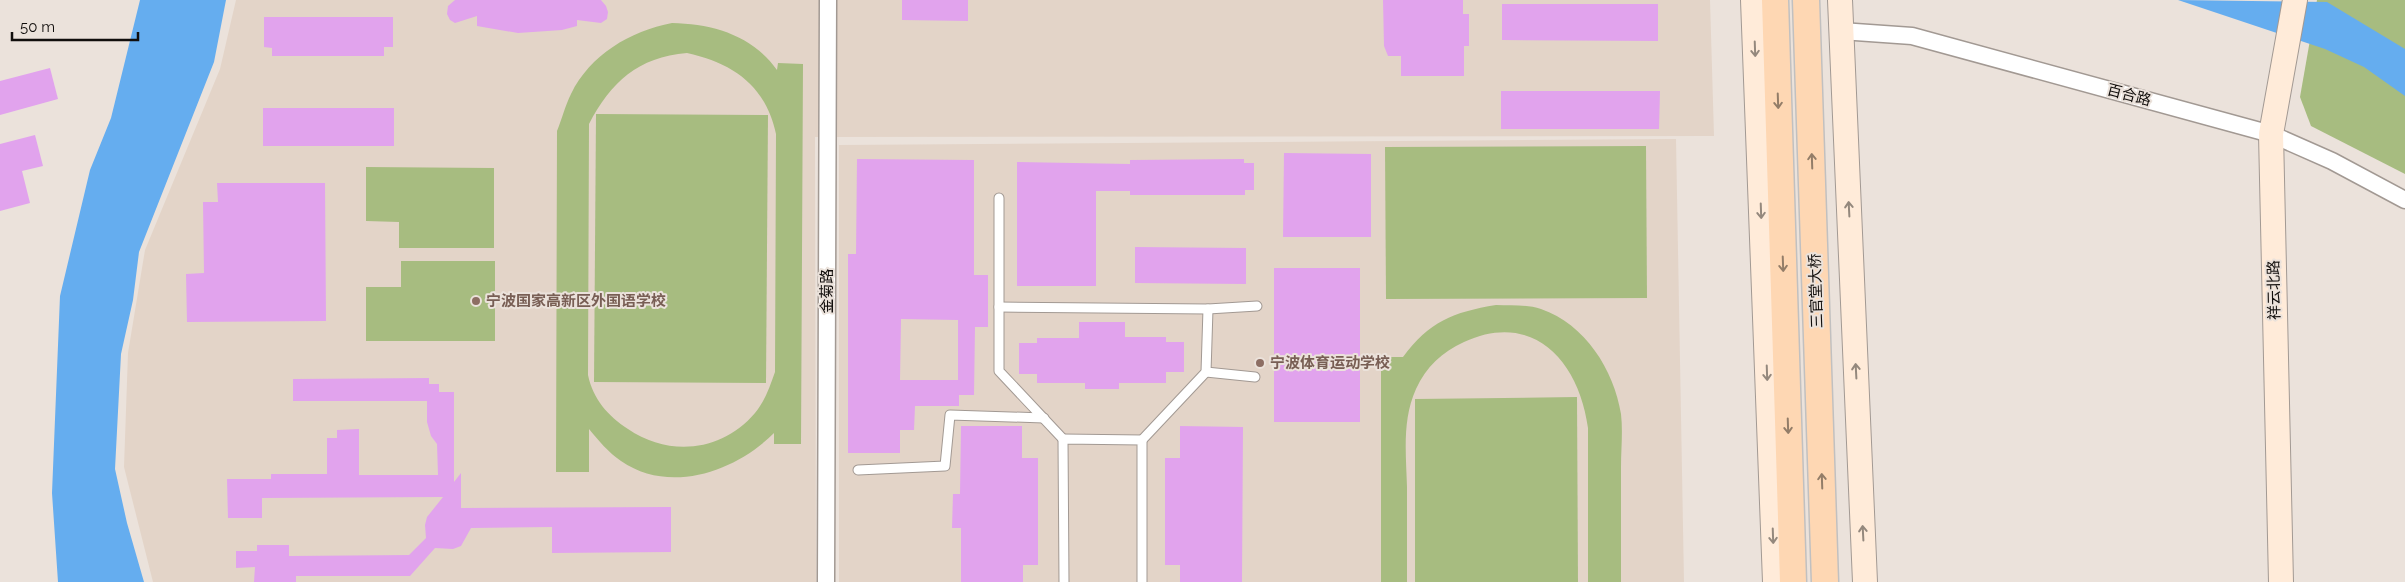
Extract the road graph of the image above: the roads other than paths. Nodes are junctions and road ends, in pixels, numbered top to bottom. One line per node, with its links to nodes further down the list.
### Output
1 (828, 0): 20 (street, 金菊路)
2 (1753, 0): 23 (street, one-way to 23)
3 (1775, 0): 24 (main road, one-way to 24)
4 (1806, 0): 25 (main road, 三官堂大桥, one-way to 4)
5 (1840, 0): 7 (street)
6 (2295, 0): 8 (street, 祥云北路)
7 (1841, 31): 8 (street, 百合路); 26 (street, one-way to 7)
8 (2271, 134): 10 (street, 百合路); 27 (street, 祥云北路)
9 (999, 198): 12 (lane)
10 (2405, 200)
11 (1257, 306): 13 (lane)
12 (999, 307): 13 (lane); 16 (lane)
13 (1208, 309): 14 (lane)
14 (1206, 372): 15 (lane); 18 (lane)
15 (1254, 377)
16 (1044, 418): 17 (lane); 19 (lane)
17 (1063, 439): 18 (lane); 21 (lane)
18 (1142, 440): 22 (lane)
19 (858, 470)
20 (826, 582)
21 (1064, 582)
22 (1142, 582)
23 (1775, 582)
24 (1792, 582)
25 (1825, 582)
26 (1865, 582)
27 (2281, 582)

